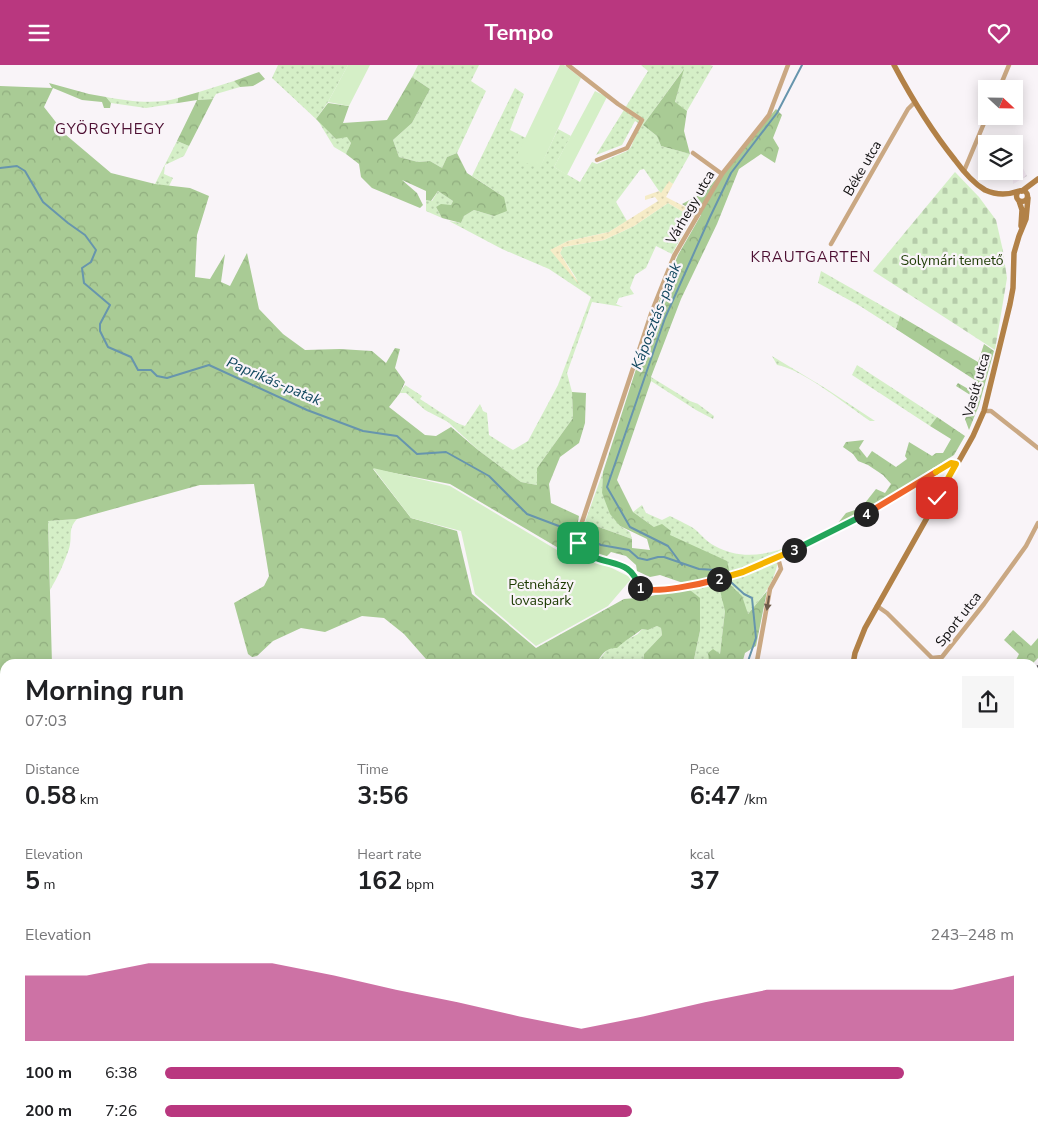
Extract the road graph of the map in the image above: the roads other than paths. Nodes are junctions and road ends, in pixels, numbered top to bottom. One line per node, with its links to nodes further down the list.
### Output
1 (568, 65): 9 (street)
2 (788, 65): 11 (street, Várhegy utca)
3 (894, 65): 6 (street)
4 (1009, 65): 5 (street)
5 (1003, 80)
6 (914, 103): 10 (street); 18 (street, Béke utca)
7 (983, 125): 10 (street)
8 (693, 153): 11 (street)
9 (597, 160)
10 (964, 171): 14 (street)
11 (722, 174): 23 (street, Várhegy utca)
12 (1037, 179): 13 (street); 15 (street)
13 (1021, 191): 14 (street); 15 (street); 16 (street)
14 (1001, 194): 16 (street)
15 (1028, 197): 16 (street); 17 (street, Vasút utca)
16 (1018, 200): 17 (street, Vasút utca)
17 (1019, 234): 19 (street, Vasút utca)
18 (831, 245)
19 (984, 411): 20 (street); 21 (street, Vasút utca)
20 (1038, 448)
21 (956, 464): 23 (street); 24 (street, Vasút utca)
22 (1038, 523): 24 (street, Sport utca)
23 (778, 558): 25 (street, one-way to 25)
24 (876, 606): 26 (street, Vasút utca)
25 (756, 659)
26 (854, 659)

